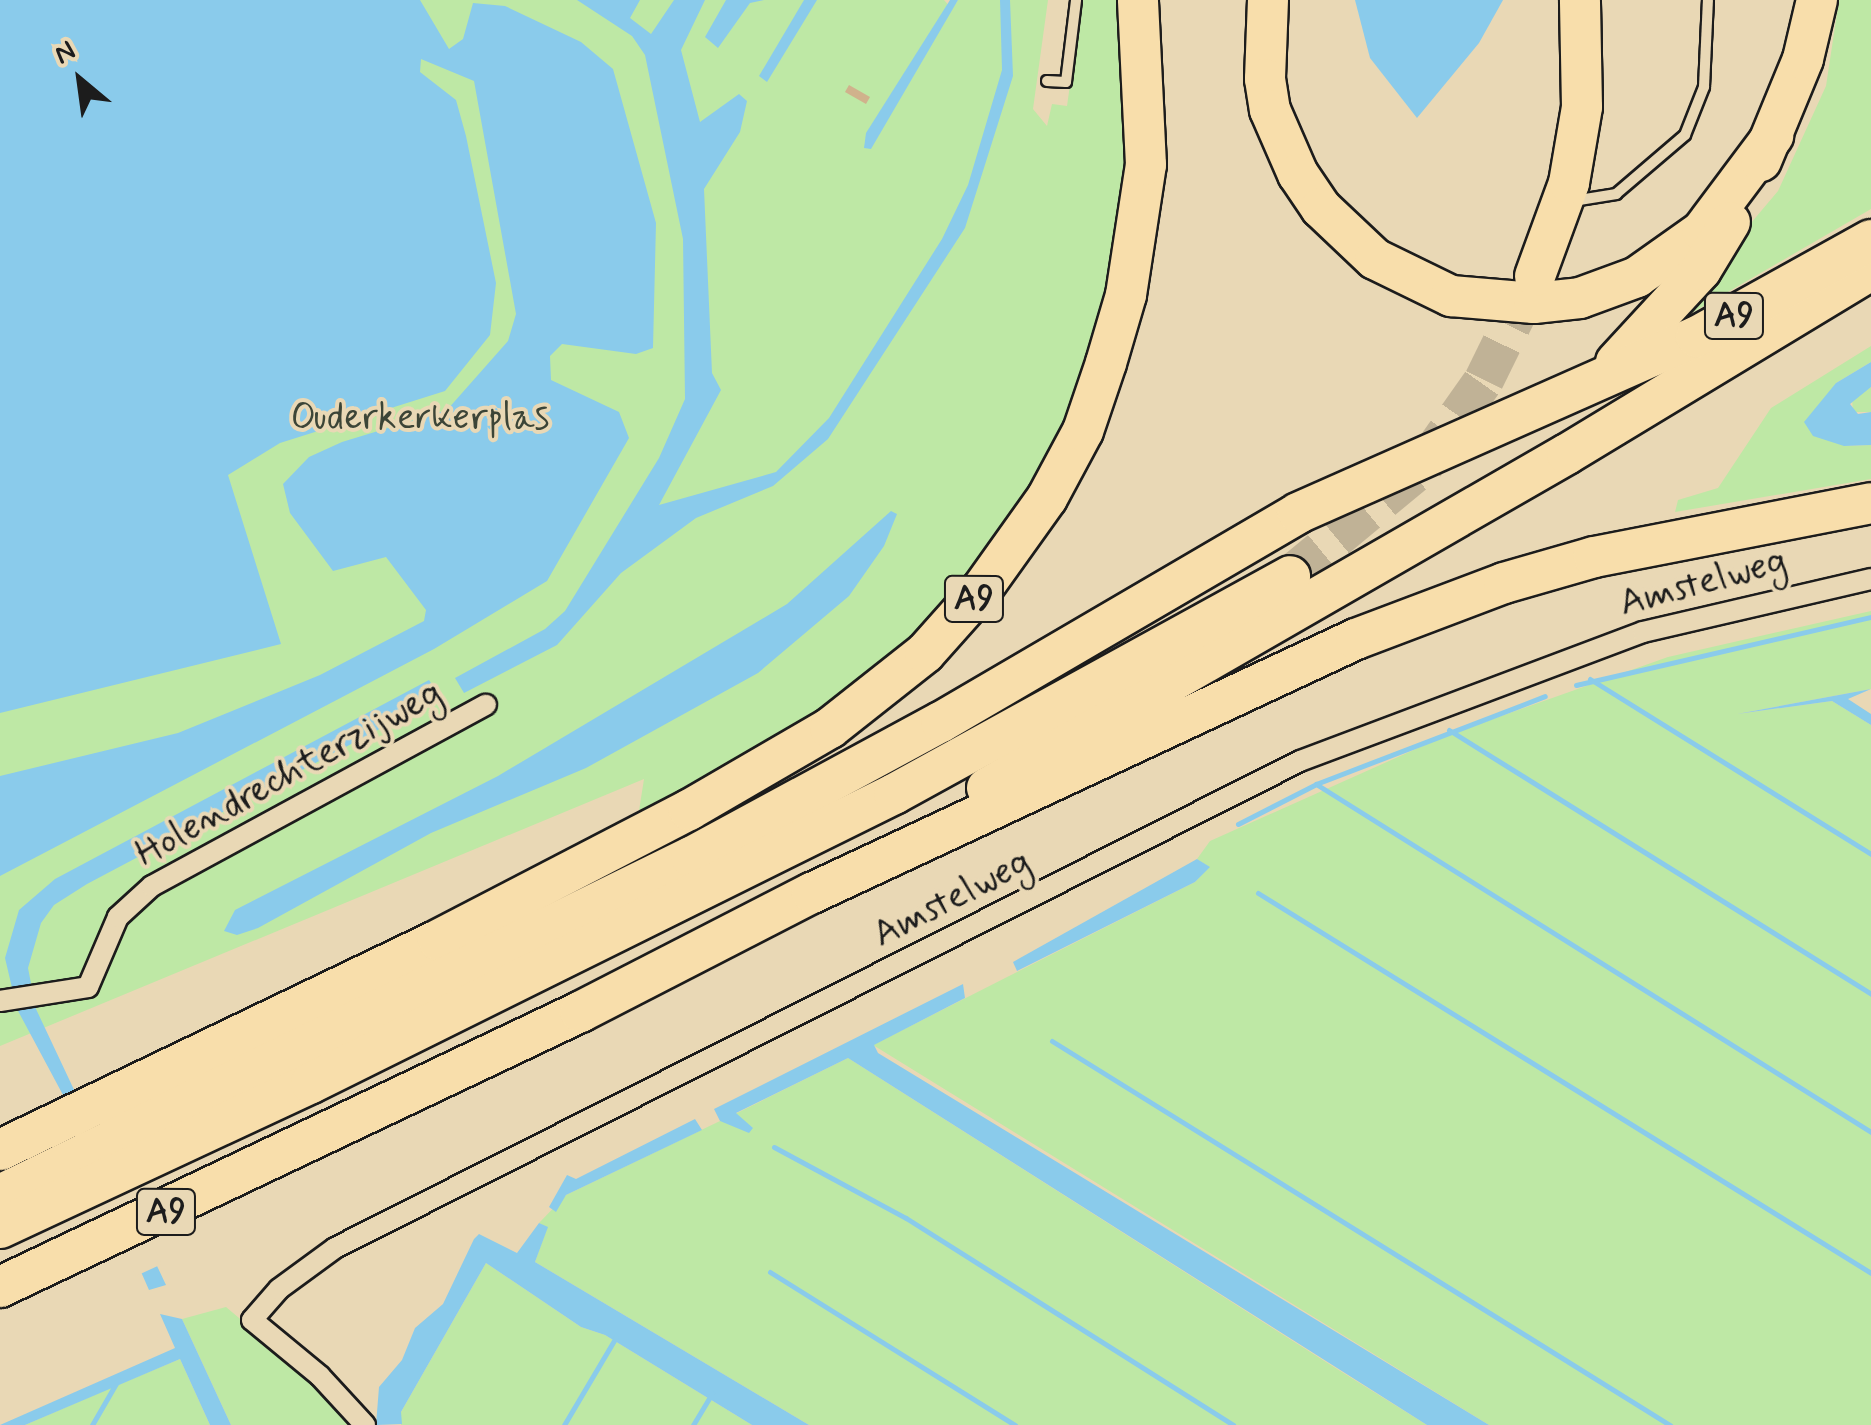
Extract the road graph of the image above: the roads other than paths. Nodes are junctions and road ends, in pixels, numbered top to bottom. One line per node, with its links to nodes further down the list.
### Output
1 (1076, 0): 7 (lane)
2 (1138, 0): 21 (highway, A9)
3 (1268, 0): 8 (highway, A9)
4 (1580, 0): 9 (highway)
5 (1708, 0): 9 (lane)
6 (1817, 0): 8 (highway, A9)
7 (1047, 81)
8 (1773, 136): 13 (highway, A9)
9 (1563, 198): 12 (highway)
10 (1871, 240): 13 (highway, A9)
11 (1871, 270): 18 (highway, A9)
12 (1535, 276)
13 (1592, 383): 20 (highway, A9)
14 (1871, 503): 18 (highway, A9)
15 (1290, 576): 20 (highway, A9)
16 (1871, 579): 26 (street, Amstelweg)
17 (486, 705): 19 (street, Holendrechterzijweg)
18 (812, 893): 25 (highway, A9)
19 (4, 1000)
20 (208, 1114): 22 (highway, A9)
21 (0, 1150)
22 (64, 1183): 23 (highway, A9); 24 (highway, A9)
23 (0, 1196)
24 (0, 1228)
25 (0, 1287)
26 (359, 1417)

